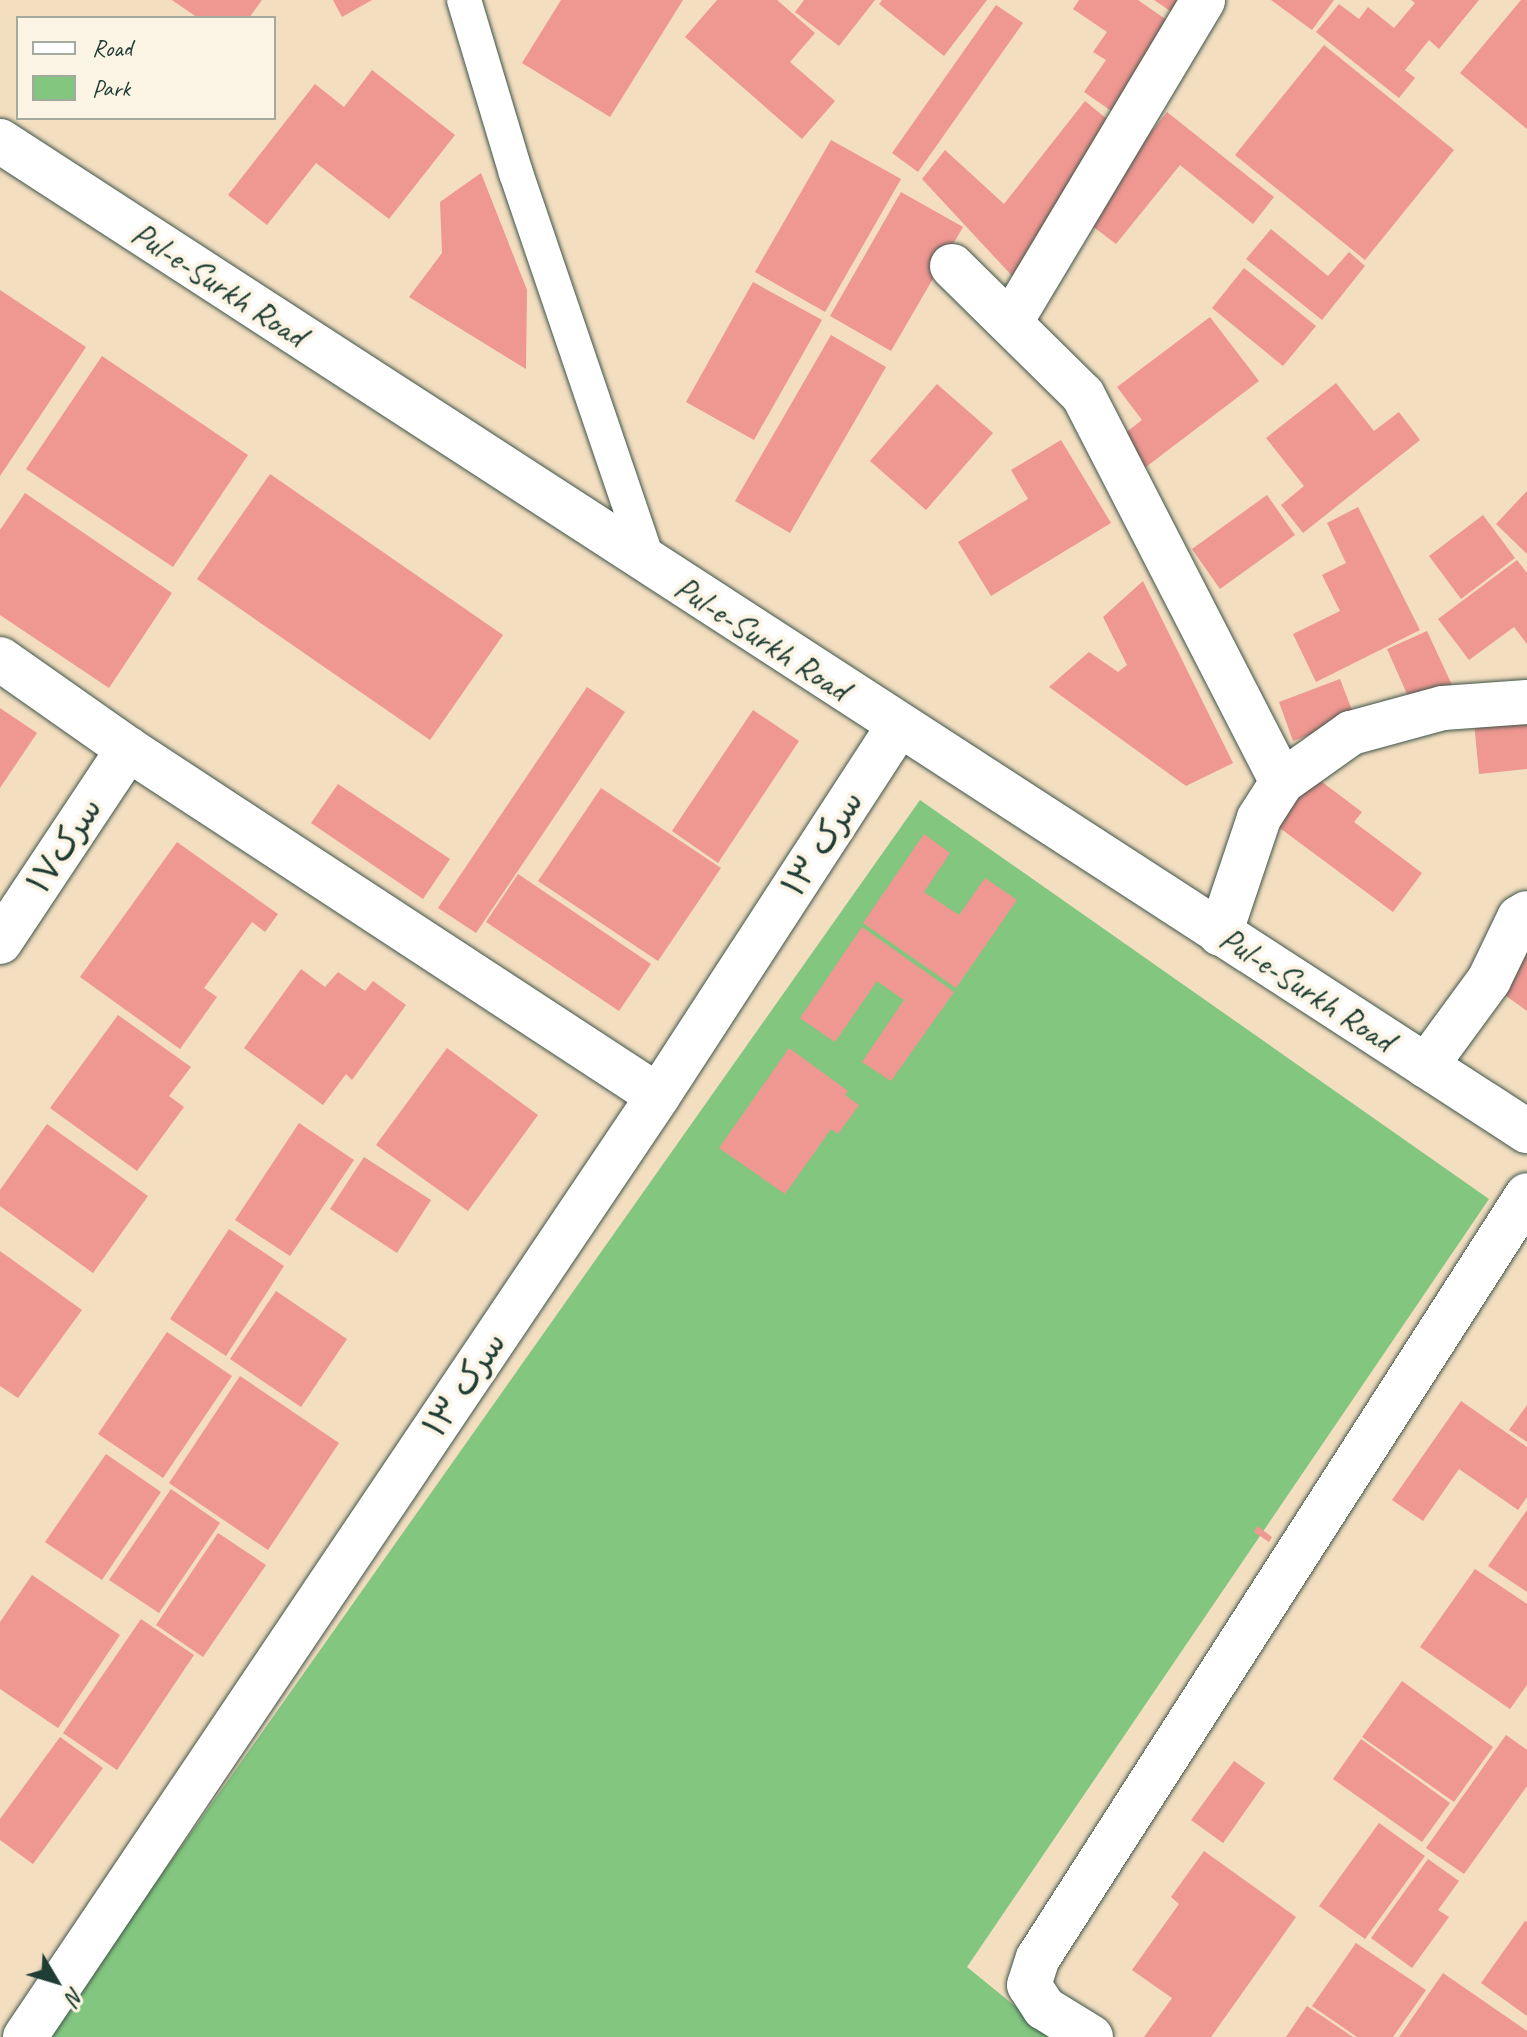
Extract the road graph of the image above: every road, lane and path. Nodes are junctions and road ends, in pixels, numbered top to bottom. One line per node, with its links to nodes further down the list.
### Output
1 (464, 0): 6 (lane)
2 (1203, 0): 5 (street)
3 (0, 141): 6 (street, Pul-e-Surkh Road)
4 (952, 266): 5 (street)
5 (1010, 323): 11 (street)
6 (649, 564): 9 (street, Pul-e-Surkh Road)
7 (0, 659): 10 (street)
8 (1527, 702): 11 (street)
9 (898, 726): 13 (street, Pul-e-Surkh Road); 16 (street, سرک ۱۳)
10 (128, 749): 14 (street, سرک۱۷); 16 (street)
11 (1282, 782): 13 (street)
12 (1527, 913): 15 (street)
13 (1220, 934): 15 (street, Pul-e-Surkh Road)
14 (0, 942)
15 (1426, 1066): 17 (street, Pul-e-Surkh Road)
16 (658, 1096): 19 (street, سرک ۱۳)
17 (1527, 1131)
18 (1527, 1195): 20 (street)
19 (25, 2037)
20 (1091, 2037)

